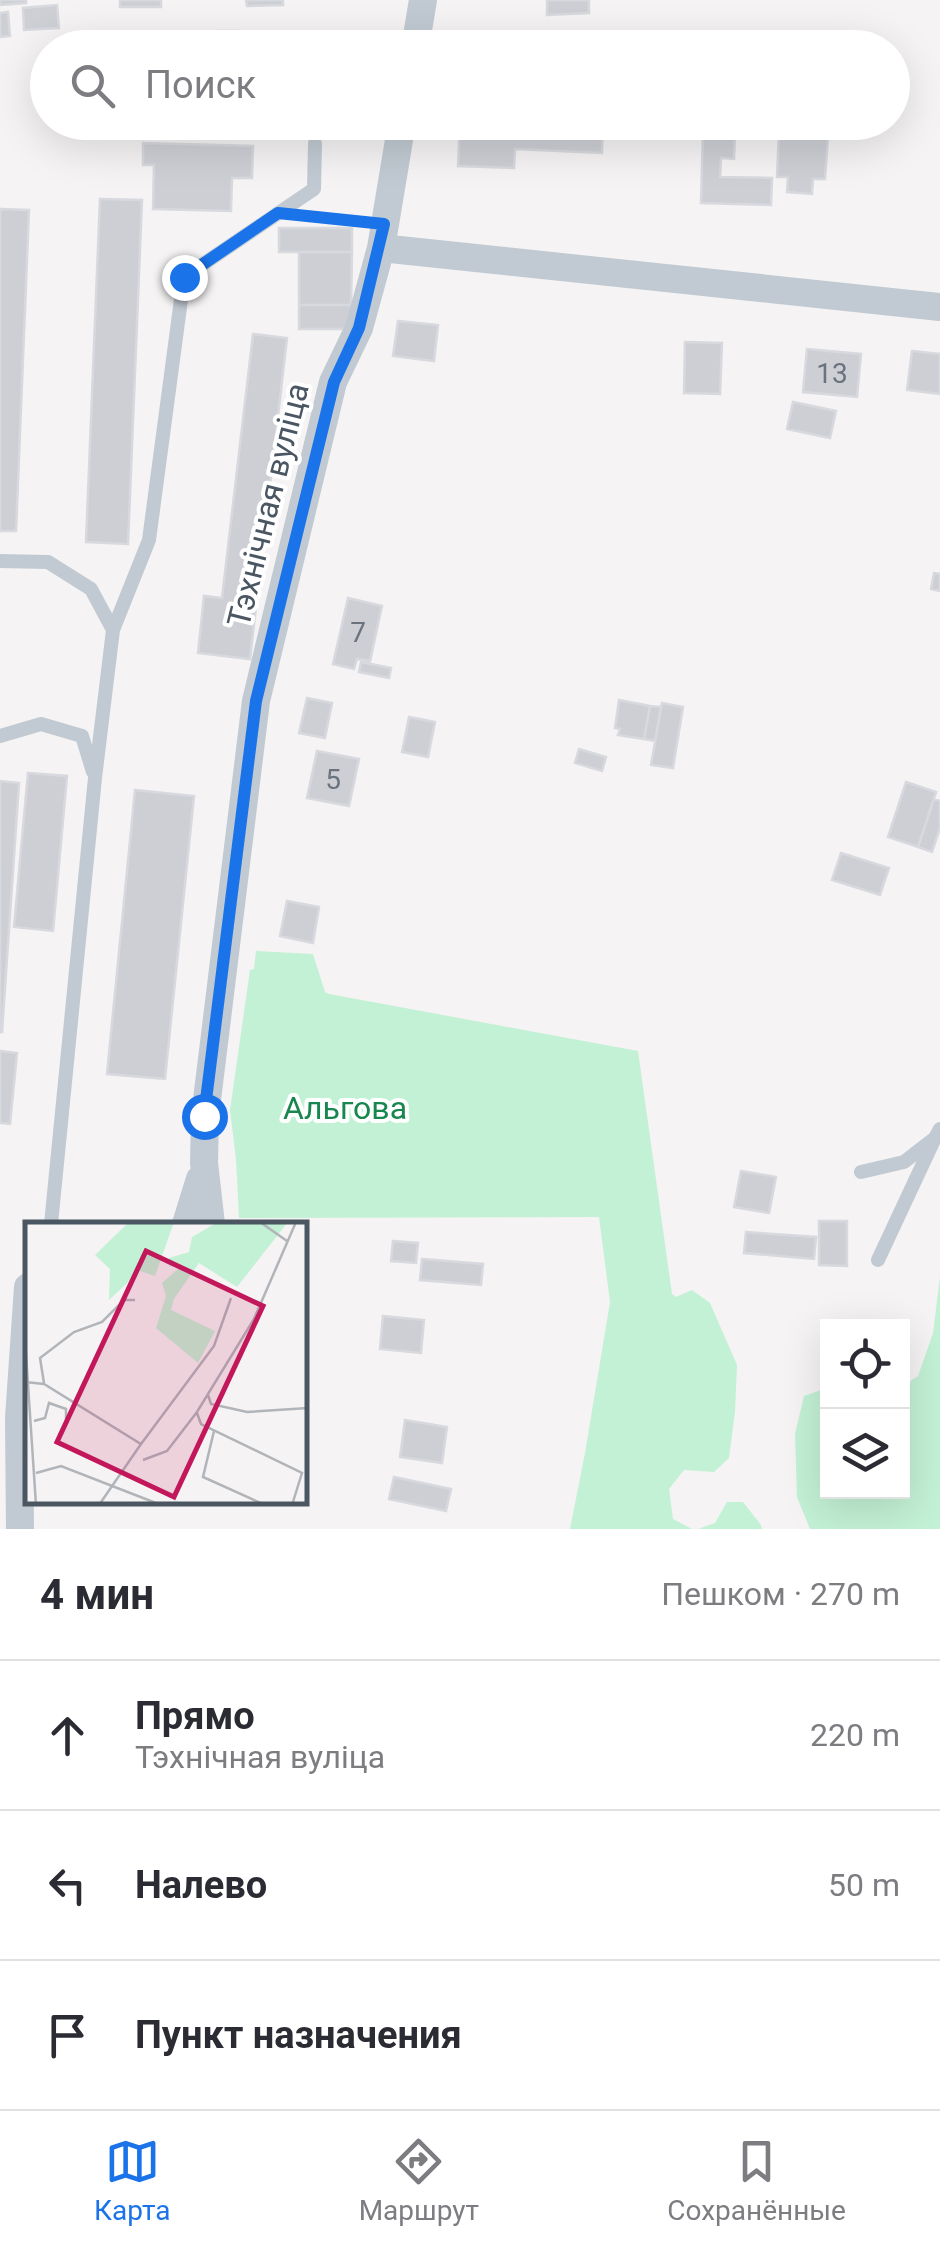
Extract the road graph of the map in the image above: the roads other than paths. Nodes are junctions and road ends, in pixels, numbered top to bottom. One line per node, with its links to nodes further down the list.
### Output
1 (424, 0): 2 (street)
2 (418, 30)
3 (399, 140): 5 (street, Тэхнічная вуліца)
4 (315, 144): 8 (lane)
5 (382, 236): 6 (street); 12 (street, Тэхнічная вуліца)
6 (940, 307)
7 (0, 561): 8 (lane)
8 (113, 630): 10 (lane)
9 (0, 736): 10 (lane)
10 (95, 778): 14 (lane)
11 (938, 1134): 13 (lane); 17 (lane)
12 (204, 1163): 15 (street); 16 (street, Тэхнічная вуліца)
13 (861, 1172)
14 (50, 1222)
15 (187, 1222)
16 (211, 1222)
17 (878, 1260)
18 (25, 1331): 19 (street)
19 (20, 1529)

